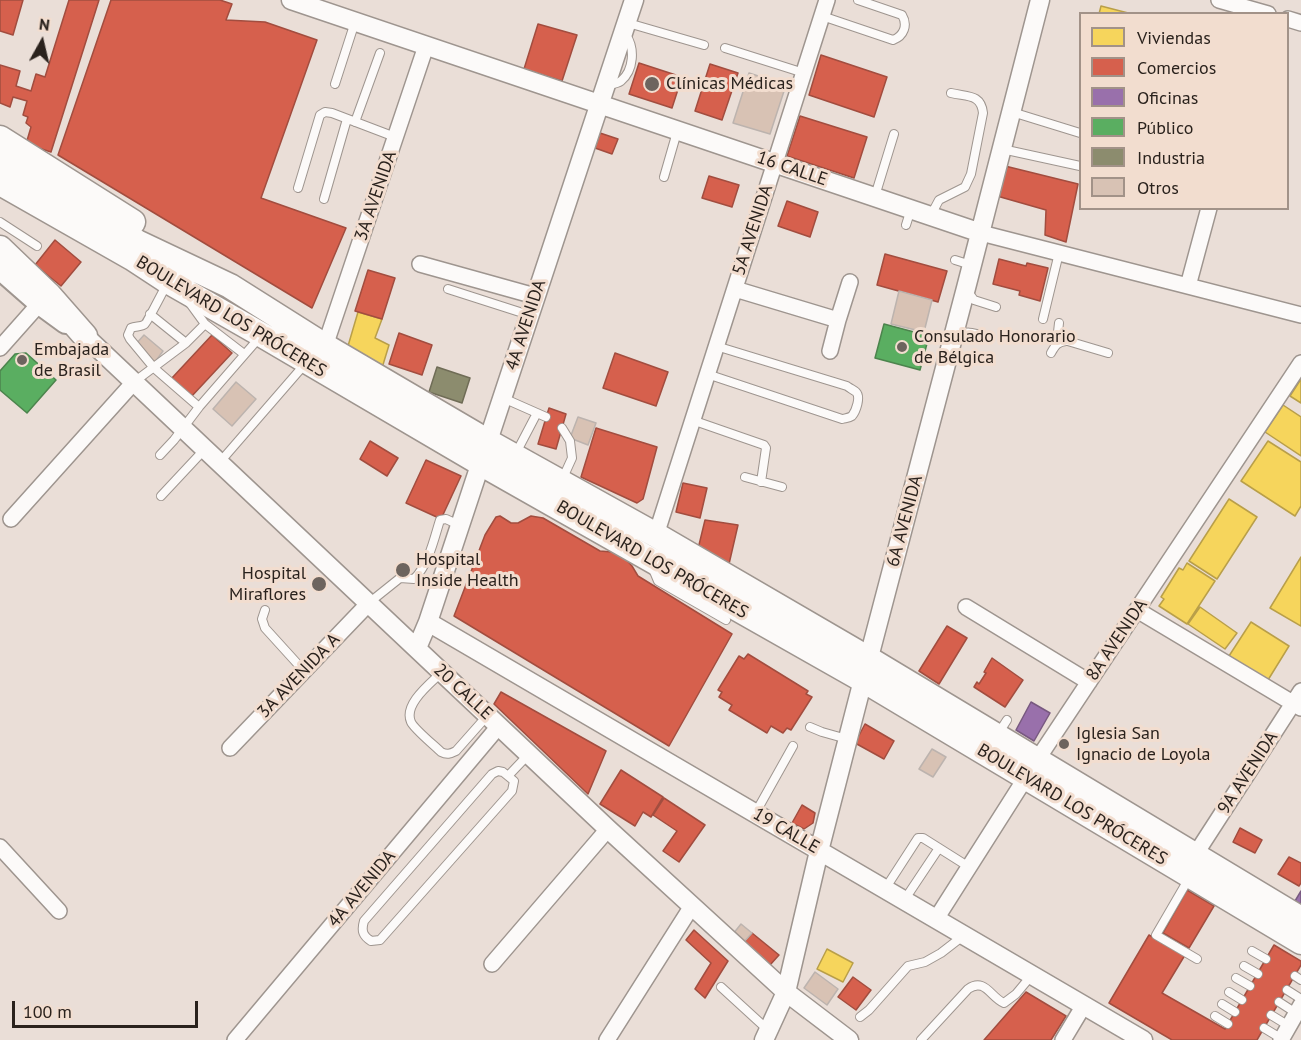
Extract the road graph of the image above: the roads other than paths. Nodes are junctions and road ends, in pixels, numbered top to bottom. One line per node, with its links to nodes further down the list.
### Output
1 (291, 0): 9 (street, 16 CALLE)
2 (634, 0): 10 (street, 4A AVENIDA)
3 (827, 0): 8 (street, 5A AVENIDA)
4 (858, 0): 8 (lane)
5 (1040, 0): 19 (street, 6A AVENIDA)
6 (1219, 0): 7 (street)
7 (1265, 10)
8 (822, 16): 15 (street, 5A AVENIDA)
9 (355, 22): 12 (street, 16 CALLE); 16 (lane)
10 (625, 27): 11 (lane); 18 (street, 4A AVENIDA)
11 (704, 45)
12 (426, 46): 18 (street, 16 CALLE); 24 (street, 3A AVENIDA)
13 (725, 48): 15 (lane)
14 (380, 53): 20 (lane)
15 (804, 73): 28 (street, 5A AVENIDA)
16 (335, 84)
17 (951, 93): 37 (lane)
18 (599, 104): 21 (street, 16 CALLE); 52 (street, 4A AVENIDA)
19 (1012, 112): 22 (lane); 26 (street, 6A AVENIDA)
20 (351, 121): 24 (lane); 32 (lane); 34 (lane)
21 (678, 130): 28 (street, 16 CALLE); 30 (lane)
22 (1079, 133)
23 (894, 134): 33 (lane)
24 (395, 137): 69 (street, 3A AVENIDA)
25 (0, 138): 47 (highway)
26 (1002, 149): 29 (lane); 39 (street, 6A AVENIDA)
27 (0, 163): 47 (highway, BOULEVARD LOS PRÓCERES)
28 (775, 163): 33 (street, 16 CALLE); 51 (street, 5A AVENIDA)
29 (1079, 165)
30 (664, 177)
31 (0, 183): 46 (highway, BOULEVARD LOS PRÓCERES)
32 (297, 188)
33 (875, 197): 37 (street, 16 CALLE)
34 (324, 199)
35 (0, 200): 46 (highway)
36 (1208, 210): 48 (street)
37 (931, 216): 39 (street, 16 CALLE)
38 (0, 222): 40 (lane)
39 (981, 233): 42 (street, 16 CALLE); 49 (street, 6A AVENIDA)
40 (37, 246)
41 (0, 248): 63 (highway)
42 (1059, 253): 48 (street, 16 CALLE); 58 (lane)
43 (420, 264): 52 (street)
44 (0, 268): 53 (main road)
45 (850, 282): 59 (street)
46 (170, 283): 55 (lane); 61 (lane); 62 (highway, BOULEVARD LOS PRÓCERES)
47 (230, 286): 69 (highway, BOULEVARD LOS PRÓCERES)
48 (1188, 286): 57 (street, 16 CALLE)
49 (966, 288): 54 (lane); 64 (street, 6A AVENIDA)
50 (448, 289): 56 (lane)
51 (735, 289): 59 (street, 5A AVENIDA); 70 (street, 5A AVENIDA)
52 (535, 296): 56 (street, 4A AVENIDA)
53 (40, 303): 63 (main road); 66 (street)
54 (996, 307)
55 (150, 314): 68 (lane); 77 (lane)
56 (529, 315): 80 (street, 4A AVENIDA)
57 (1301, 315)
58 (1043, 319)
59 (838, 320): 71 (street)
60 (1059, 323): 67 (lane)
61 (205, 324): 68 (lane); 74 (lane)
62 (262, 335): 74 (lane); 75 (highway, BOULEVARD LOS PRÓCERES)
63 (85, 336): 79 (street, 20 CALLE)
64 (954, 336): 65 (lane); 107 (street, 6A AVENIDA)
65 (987, 337)
66 (5, 339)
67 (1066, 341): 72 (lane); 73 (lane)
68 (186, 343): 77 (lane)
69 (325, 346): 88 (highway, BOULEVARD LOS PRÓCERES)
70 (716, 346): 78 (street, 5A AVENIDA); 78 (lane)
71 (830, 351)
72 (1108, 352)
73 (1051, 353)
74 (244, 354): 81 (lane)
75 (307, 362): 88 (highway, BOULEVARD LOS PRÓCERES); 91 (lane)
76 (1301, 363): 103 (street, 8A AVENIDA)
77 (154, 368): 79 (lane); 81 (lane)
78 (707, 374): 84 (street, 5A AVENIDA)
79 (134, 382): 85 (street, 20 CALLE); 97 (street)
80 (502, 397): 82 (lane); 88 (street, 4A AVENIDA)
81 (199, 407): 85 (lane)
82 (537, 413): 83 (lane); 90 (lane)
83 (546, 417)
84 (692, 420): 94 (lane); 99 (street, 5A AVENIDA)
85 (182, 428): 87 (street, 20 CALLE); 89 (lane)
86 (562, 428): 93 (lane)
87 (205, 449): 91 (street, 20 CALLE); 96 (lane)
88 (483, 452): 90 (highway, BOULEVARD LOS PRÓCERES); 98 (street, 4A AVENIDA); 99 (highway, BOULEVARD LOS PRÓCERES)
89 (160, 455)
90 (514, 456): 93 (highway, BOULEVARD LOS PRÓCERES)
91 (219, 463): 100 (street, 20 CALLE)
92 (745, 477): 94 (lane)
93 (561, 482): 99 (highway, BOULEVARD LOS PRÓCERES)
94 (761, 482): 95 (lane)
95 (782, 487)
96 (161, 496)
97 (11, 519)
98 (460, 525): 100 (lane); 105 (street, 4A AVENIDA)
99 (651, 546): 104 (lane); 107 (highway, BOULEVARD LOS PRÓCERES)
100 (369, 603): 106 (street, 20 CALLE); 108 (street, 3A AVENIDA A)
101 (966, 607): 110 (street)
102 (265, 610): 108 (lane)
103 (1137, 610): 110 (street, 8A AVENIDA); 111 (street)
104 (726, 620)
105 (428, 622): 106 (street, 4A AVENIDA); 120 (street, 19 CALLE)
106 (417, 648): 109 (street, 20 CALLE)
107 (866, 669): 114 (street, 6A AVENIDA); 118 (highway, BOULEVARD LOS PRÓCERES); 118 (highway, BOULEVARD LOS PRÓCERES)
108 (304, 671): 116 (street, 3A AVENIDA A)
109 (442, 672): 112 (street, 20 CALLE); 112 (lane)
110 (1089, 682): 118 (street, 8A AVENIDA)
111 (1298, 701): 125 (street, 9A AVENIDA)
112 (492, 727): 117 (street, 20 CALLE); 160 (street, 4A AVENIDA)
113 (810, 727): 114 (lane)
114 (849, 740): 124 (street, 6A AVENIDA)
115 (793, 746): 120 (lane)
116 (230, 748)
117 (529, 754): 119 (lane); 121 (street, 20 CALLE)
118 (1032, 769): 125 (highway, BOULEVARD LOS PRÓCERES); 126 (street, 8A AVENIDA)
119 (508, 776): 119 (lane)
120 (755, 813): 124 (street, 19 CALLE)
121 (608, 829): 129 (street, 20 CALLE); 138 (street)
122 (0, 847): 130 (street)
123 (939, 848): 126 (lane); 127 (lane); 128 (lane)
124 (819, 851): 127 (street, 19 CALLE); 146 (street, 6A AVENIDA)
125 (1193, 865): 132 (highway, BOULEVARD LOS PRÓCERES); 134 (highway, BOULEVARD LOS PRÓCERES); 136 (lane)
126 (969, 867): 131 (street, 8A AVENIDA)
127 (885, 889): 128 (street, 19 CALLE)
128 (905, 900): 131 (street, 19 CALLE)
129 (692, 906): 146 (street, 20 CALLE); 161 (street)
130 (59, 911)
131 (936, 919): 133 (street, 19 CALLE)
132 (1301, 919)
133 (964, 935): 141 (street, 19 CALLE); 155 (lane)
134 (1301, 942)
135 (1252, 951): 137 (lane)
136 (1197, 959)
137 (1266, 959)
138 (492, 964)
139 (1244, 966): 140 (lane)
140 (1258, 974)
141 (1032, 975): 151 (street, 19 CALLE); 163 (lane)
142 (1236, 978): 143 (lane)
143 (1250, 986)
144 (721, 987): 159 (lane)
145 (1287, 990): 156 (lane)
146 (786, 992): 159 (street, 6A AVENIDA); 162 (street, 20 CALLE)
147 (1228, 992): 148 (lane)
148 (1242, 1000)
149 (1279, 1002): 156 (lane)
150 (1222, 1004): 152 (lane)
151 (1083, 1005): 164 (street); 165 (street, 19 CALLE)
152 (1236, 1011)
153 (1271, 1015): 156 (lane)
154 (1215, 1016): 157 (lane)
155 (860, 1017)
156 (1294, 1018): 158 (lane)
157 (1228, 1024)
158 (1264, 1028)
159 (766, 1035)
160 (238, 1039)
161 (607, 1040)
162 (849, 1040)
163 (921, 1040)
164 (1063, 1040)
165 (1143, 1040)

